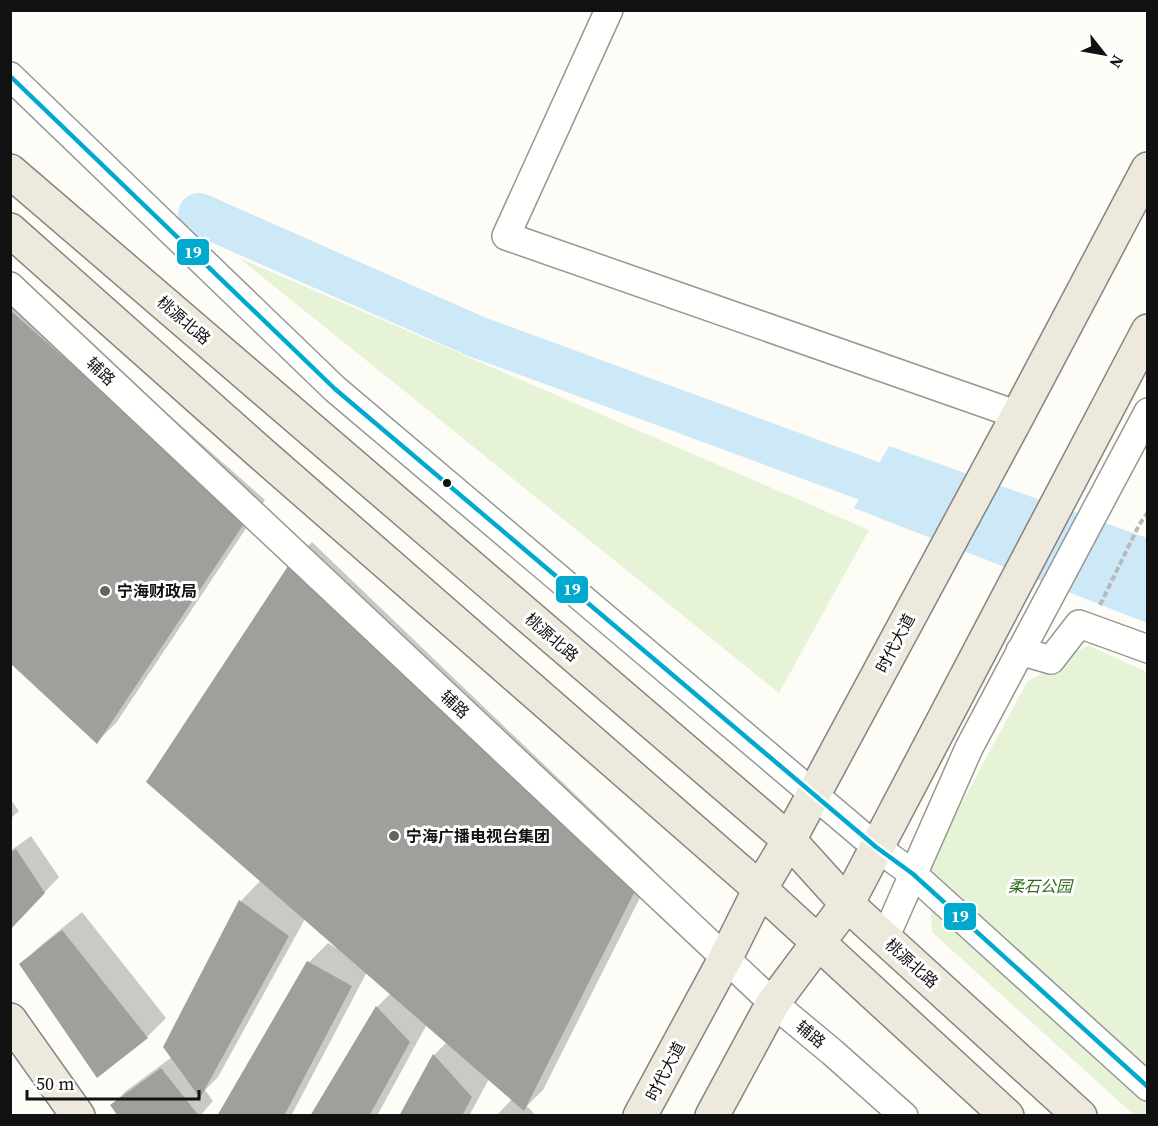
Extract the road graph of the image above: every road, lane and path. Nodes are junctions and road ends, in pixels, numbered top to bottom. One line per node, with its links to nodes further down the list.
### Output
1 (609, 10): 9 (street)
2 (10, 76): 14 (street)
3 (1148, 169): 9 (main road, 时代大道)
4 (11, 171): 15 (main road, 桃源北路)
5 (10, 230): 18 (main road)
6 (10, 286): 22 (street, 辅路)
7 (1148, 331): 16 (main road)
8 (1148, 412): 13 (street)
9 (1018, 415): 14 (main road, 时代大道)
10 (1148, 512): 11 (path)
11 (1090, 628): 12 (street); 13 (street)
12 (1148, 649)
13 (1020, 651): 17 (street)
14 (814, 794): 15 (main road, 时代大道); 16 (street)
15 (789, 840): 18 (main road, 时代大道); 19 (main road, 桃源北路)
16 (876, 847): 17 (street); 19 (main road)
17 (913, 874): 20 (street); 25 (street)
18 (760, 888): 21 (main road); 22 (main road, 时代大道)
19 (847, 903): 20 (main road, 桃源北路); 21 (main road)
20 (885, 938): 31 (main road, 桃源北路)
21 (818, 943): 23 (main road); 30 (main road)
22 (725, 958): 23 (street, 辅路); 27 (main road, 时代大道)
23 (773, 1003): 28 (main road); 29 (street, 辅路)
24 (10, 1020): 26 (main road)
25 (1148, 1087)
26 (78, 1116)
27 (640, 1116)
28 (712, 1116)
29 (904, 1116)
30 (1007, 1116)
31 (1080, 1116)

